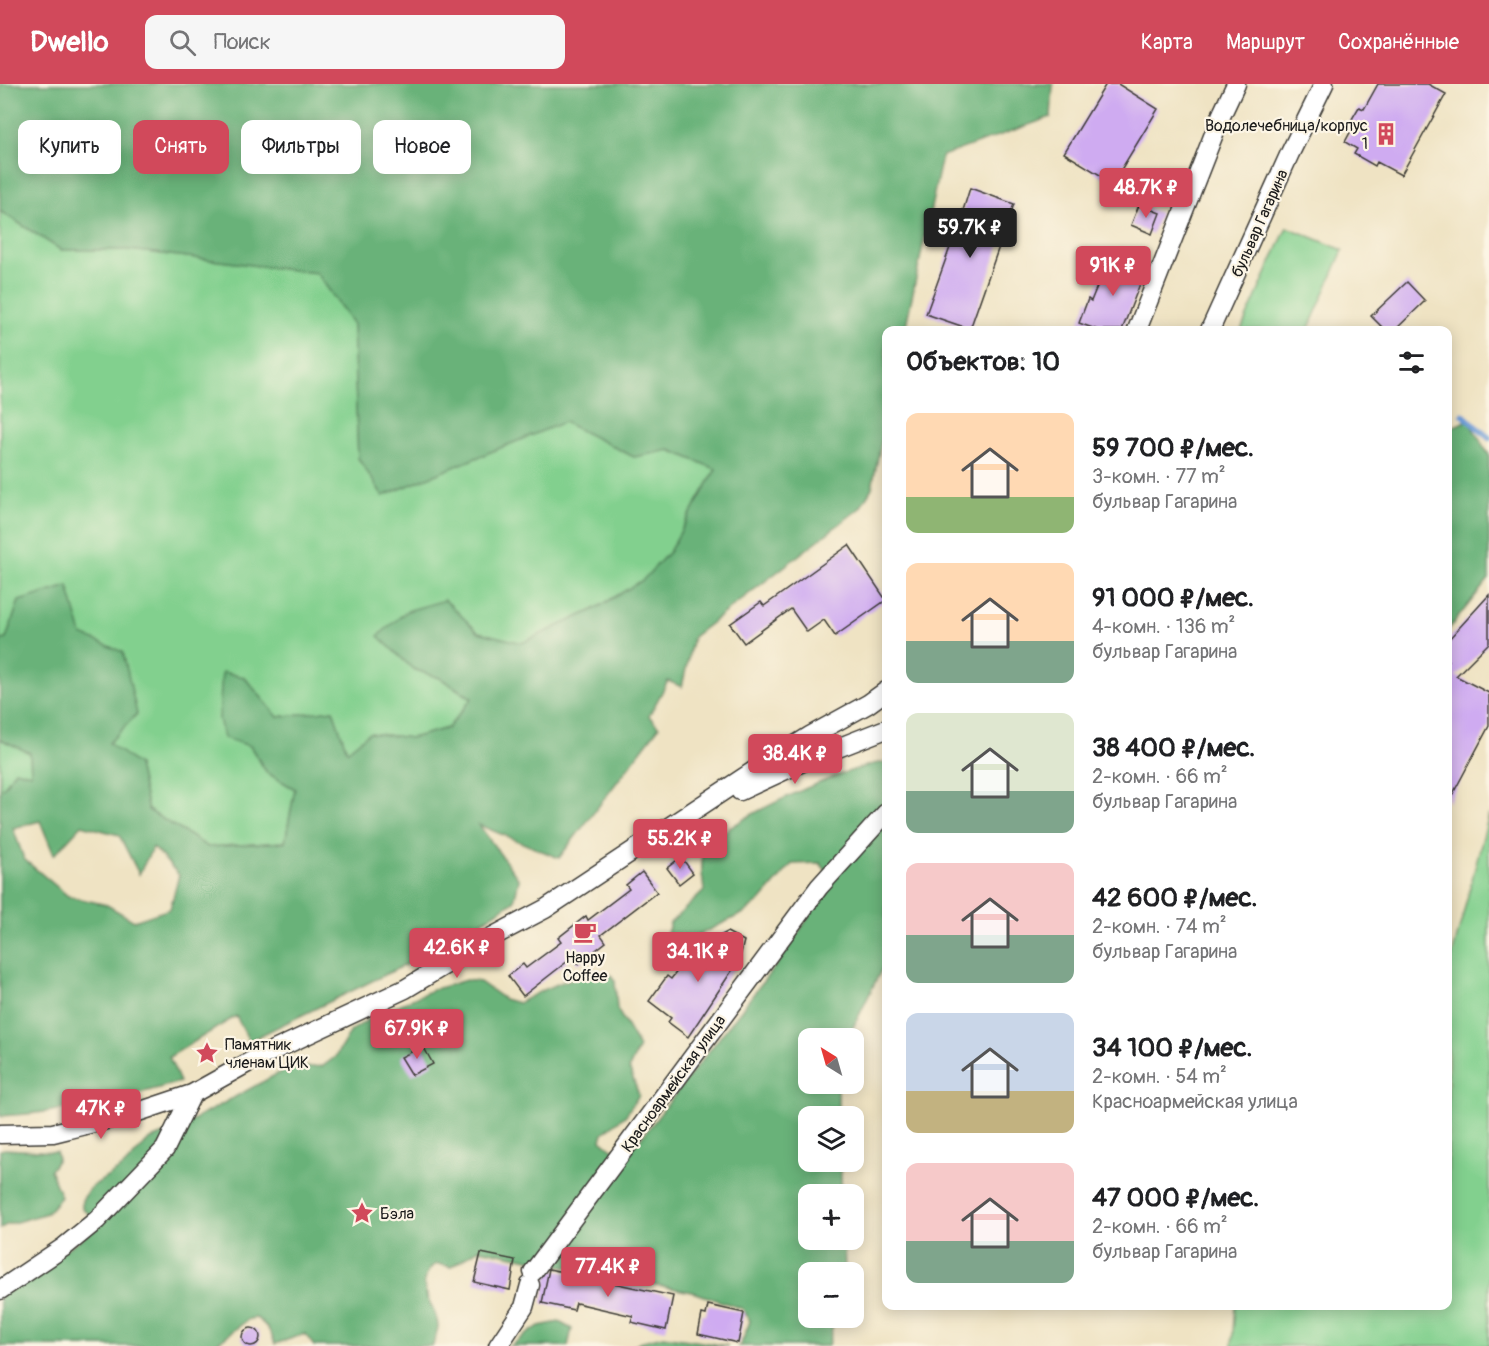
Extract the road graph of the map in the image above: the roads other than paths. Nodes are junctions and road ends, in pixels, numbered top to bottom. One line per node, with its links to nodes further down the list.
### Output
1 (1236, 84): 3 (street)
2 (1323, 86): 4 (street, бульвар Гагарина)
3 (1139, 326)
4 (1212, 326)
5 (882, 694): 7 (street)
6 (882, 731): 7 (street)
7 (692, 813): 9 (street)
8 (882, 817): 12 (street, Красноармейская улица)
9 (192, 1094): 10 (street); 11 (street)
10 (0, 1134)
11 (0, 1290)
12 (498, 1346)

